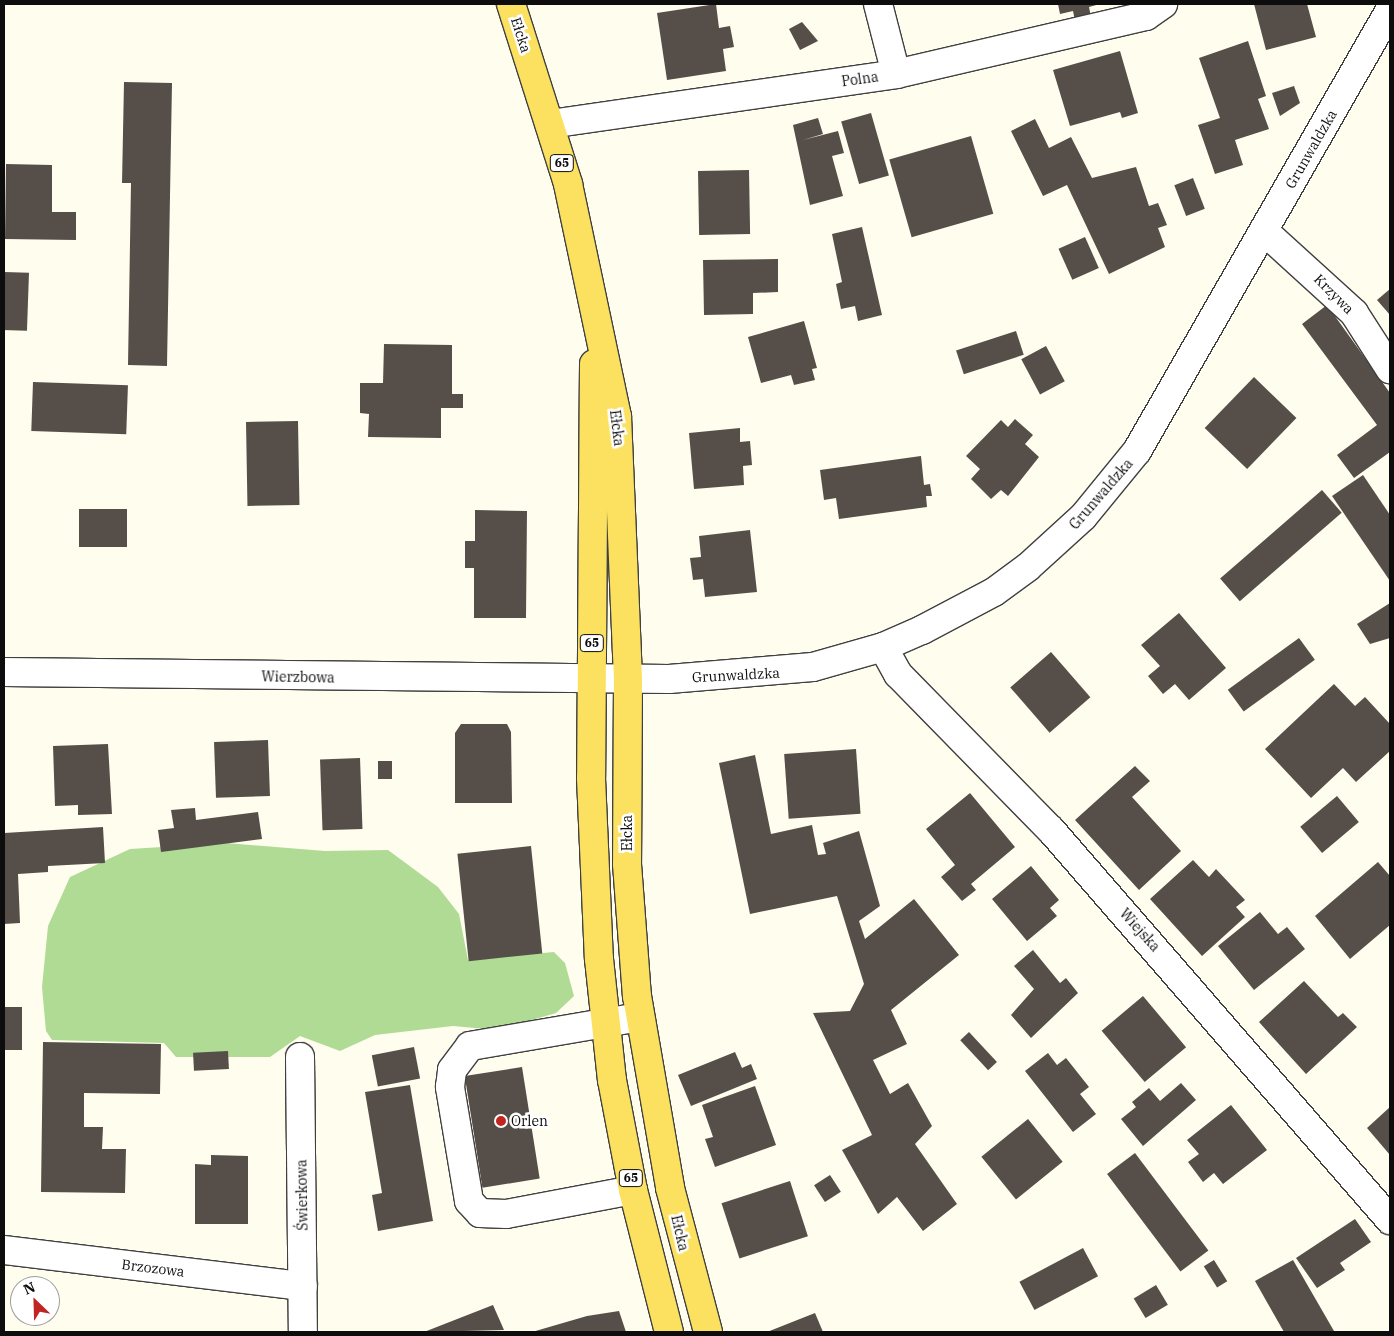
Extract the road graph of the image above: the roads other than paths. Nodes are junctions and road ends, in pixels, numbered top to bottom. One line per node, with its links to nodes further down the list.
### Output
1 (511, 4): 6 (main road, Ełcka / 65)
2 (878, 4): 5 (street)
3 (1163, 4): 5 (street, Polna)
4 (1390, 10): 7 (street, Grunwaldzka)
5 (896, 74): 6 (street, Polna)
6 (550, 124): 8 (main road, Ełcka / 65)
7 (1264, 231): 9 (street, Krzywa); 10 (street, Grunwaldzka)
8 (595, 328): 12 (main road, Ełcka / 65); 13 (main road, Ełcka / 65)
9 (1390, 368)
10 (883, 647): 12 (street, Grunwaldzka); 18 (street, Wiejska)
11 (4, 672): 13 (street, Wierzbowa)
12 (628, 680): 13 (street, Grunwaldzka); 14 (main road, Ełcka / 65)
13 (592, 681): 15 (main road, Ełcka / 65)
14 (640, 1017): 15 (street); 23 (main road, Ełcka / 65)
15 (605, 1022): 17 (main road, Ełcka / 65); 17 (street)
16 (300, 1057): 20 (street, Świerkowa)
17 (633, 1190): 22 (main road, Ełcka / 65)
18 (1390, 1220)
19 (4, 1250): 20 (street, Brzozowa)
20 (303, 1286): 21 (street, Świerkowa)
21 (304, 1332)
22 (670, 1332)
23 (708, 1332)

